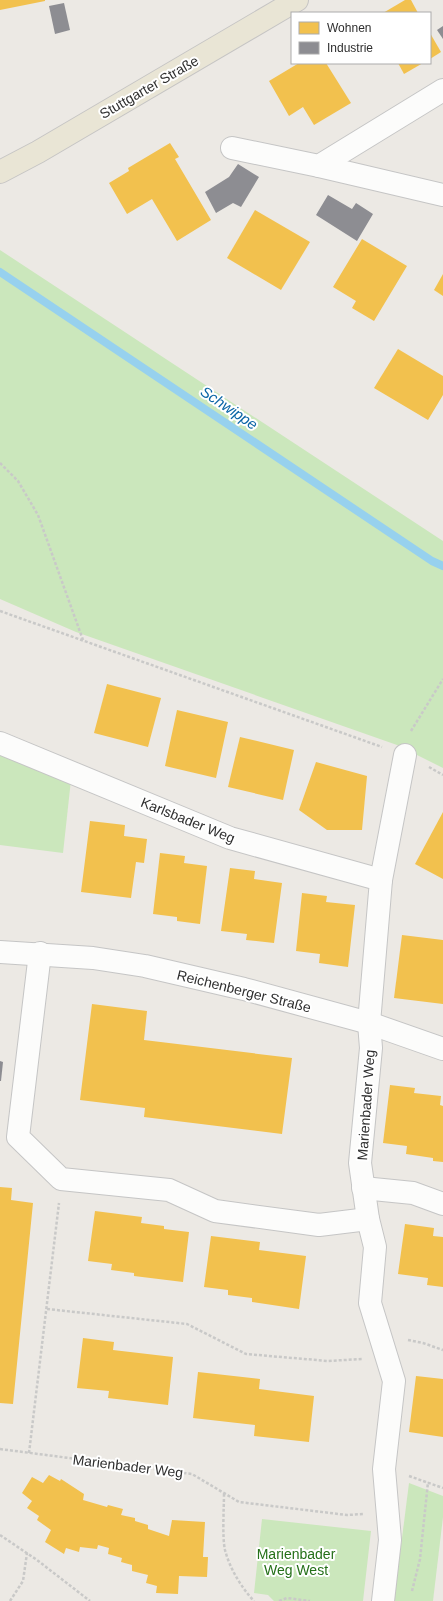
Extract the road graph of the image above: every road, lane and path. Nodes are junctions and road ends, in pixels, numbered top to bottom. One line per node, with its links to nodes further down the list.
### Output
1 (297, 0): 5 (main road, Stuttgarter Straße)
2 (443, 90): 4 (street)
3 (232, 148): 4 (street)
4 (319, 166): 6 (street)
5 (0, 172)
6 (443, 195)
7 (0, 463): 9 (path)
8 (0, 611): 9 (path)
9 (83, 641): 12 (path)
10 (443, 679): 12 (path)
11 (0, 743): 14 (street, Karlsbader Weg)
12 (405, 755): 13 (path); 14 (street)
13 (443, 775)
14 (381, 880): 17 (street)
15 (0, 952): 16 (street, Reichenberger Straße)
16 (40, 953): 17 (street, Reichenberger Straße); 19 (street)
17 (369, 1023): 18 (street, Reichenberger Straße); 20 (street, Marienbader Weg)
18 (443, 1049)
19 (61, 1179): 22 (street); 23 (path)
20 (363, 1188): 21 (street); 22 (street, Marienbader Weg)
21 (443, 1204)
22 (368, 1219): 24 (street, Marienbader Weg)
23 (47, 1309): 26 (path); 28 (path)
24 (380, 1336): 25 (path); 26 (street, Marienbader Weg)
25 (443, 1350)
26 (386, 1358): 29 (street, Marienbader Weg)
27 (0, 1449): 28 (path, Marienbader Weg)
28 (29, 1453): 32 (path, Marienbader Weg)
29 (384, 1469): 30 (path); 33 (street, Marienbader Weg)
30 (428, 1482): 31 (path); 36 (path)
31 (443, 1488)
32 (224, 1493): 33 (path, Marienbader Weg); 39 (path)
33 (387, 1514): 42 (street, Marienbader Weg)
34 (0, 1534): 35 (path)
35 (27, 1553): 37 (path); 38 (path)
36 (410, 1596)
37 (10, 1601)
38 (90, 1601)
39 (254, 1601)
40 (279, 1601): 41 (path)
41 (310, 1601)
42 (383, 1601)

